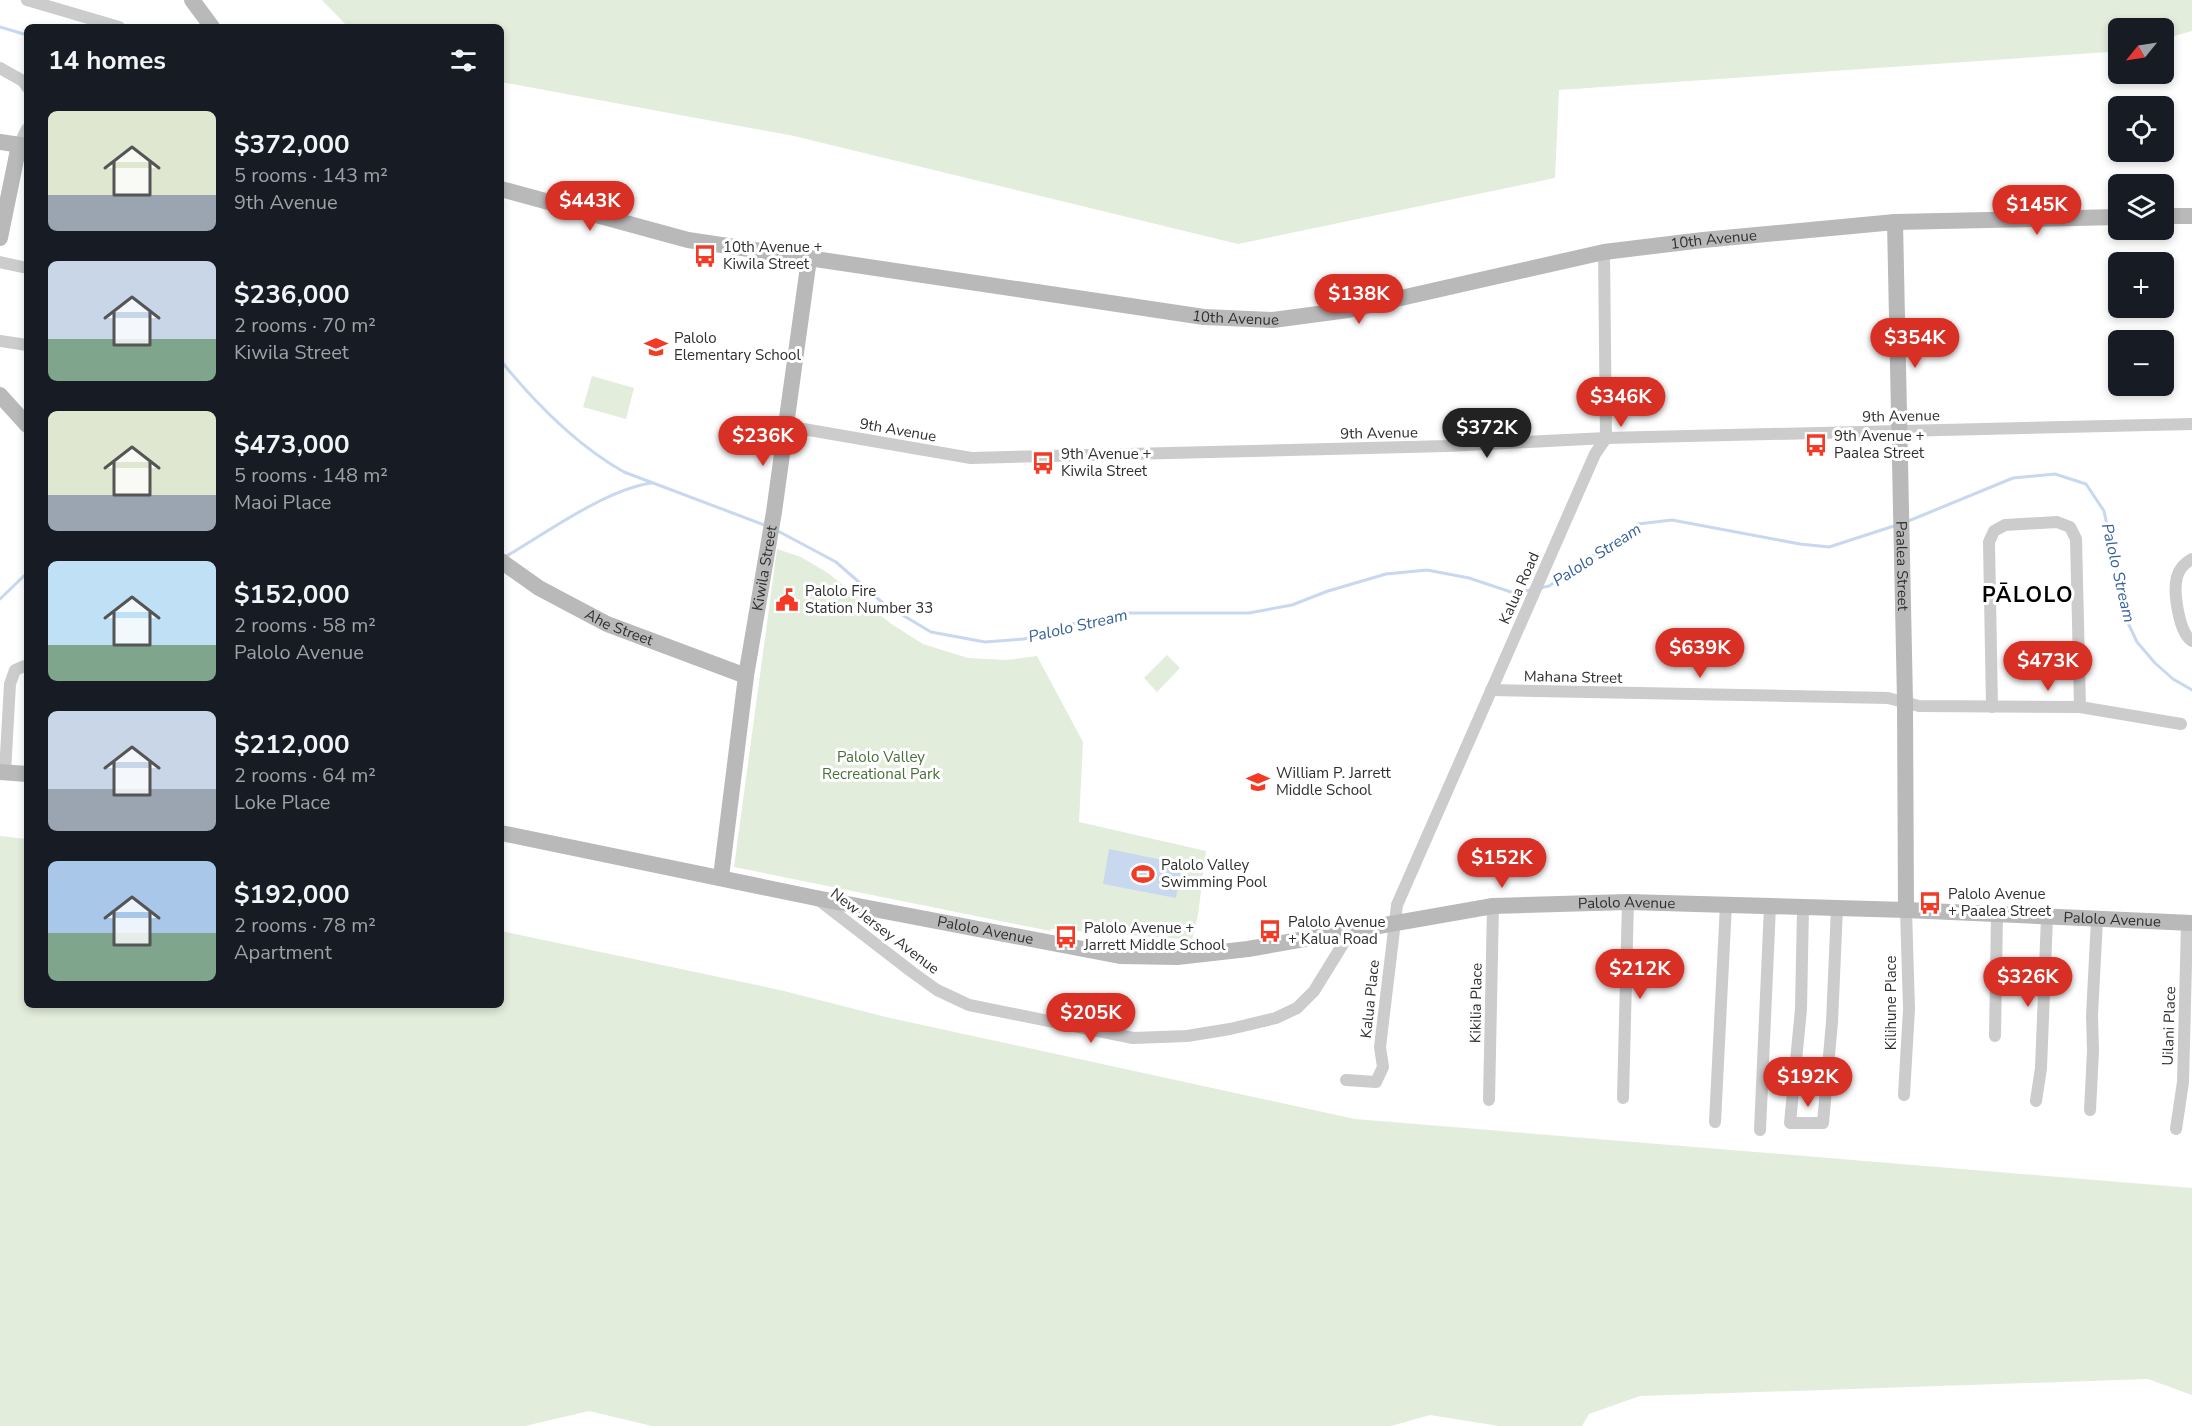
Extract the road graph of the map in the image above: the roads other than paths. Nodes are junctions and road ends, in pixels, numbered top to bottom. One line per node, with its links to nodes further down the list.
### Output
1 (27, 0): 3 (street)
2 (192, 0): 4 (street)
3 (109, 24)
4 (210, 24)
5 (0, 68): 6 (street)
6 (24, 82)
7 (0, 142): 8 (street)
8 (23, 146): 14 (street)
9 (504, 190): 16 (street, 10th Avenue)
10 (2174, 216): 11 (street)
11 (2192, 216)
12 (2108, 217): 13 (street, 10th Avenue)
13 (1895, 222): 15 (street, 10th Avenue); 25 (street, Paalea Street)
14 (0, 238)
15 (1604, 252): 16 (street, 10th Avenue); 26 (street)
16 (809, 259): 24 (street, Kiwila Street)
17 (0, 262): 18 (street)
18 (24, 267)
19 (0, 341): 20 (street)
20 (24, 345)
21 (0, 395): 22 (street)
22 (24, 422)
23 (2192, 424): 25 (street, 9th Avenue)
24 (786, 426): 26 (street, 9th Avenue); 31 (street, Kiwila Street)
25 (1898, 432): 26 (street, 9th Avenue); 33 (street, Paalea Street)
26 (1606, 438): 32 (street, Kalua Road)
27 (2192, 559): 29 (street)
28 (506, 565): 31 (street, Ahe Street)
29 (2192, 641)
30 (24, 666): 37 (street)
31 (746, 676): 40 (street, Kiwila Street)
32 (1491, 690): 33 (street, Mahana Street); 53 (street, Kalua Road)
33 (1905, 701): 34 (street, Mahana Street); 48 (street, Paalea Street)
34 (1992, 707): 35 (street, Mahana Street); 35 (street)
35 (2080, 707): 36 (street, Mahana Street)
36 (2181, 724)
37 (3, 772): 38 (street)
38 (24, 774)
39 (504, 834): 40 (street, Palolo Avenue)
40 (722, 877): 41 (street, Palolo Avenue)
41 (816, 898): 54 (street, Palolo Avenue); 54 (street, New Jersey Avenue)
42 (1628, 902): 43 (street, Palolo Avenue); 44 (street, Palolo Avenue); 58 (street)
43 (1726, 904): 45 (street, Palolo Avenue); 62 (street)
44 (1493, 906): 53 (street, Palolo Avenue); 59 (street, Kikilia Place)
45 (1770, 906): 46 (street, Palolo Avenue); 64 (street)
46 (1803, 908): 47 (street, Palolo Avenue); 47 (street)
47 (1837, 908): 48 (street, Palolo Avenue)
48 (1906, 910): 49 (street, Palolo Avenue); 57 (street, Kilihune Place)
49 (1997, 915): 50 (street, Palolo Avenue); 55 (street)
50 (2047, 917): 51 (street, Palolo Avenue); 60 (street)
51 (2097, 920): 52 (street, Palolo Avenue); 61 (street)
52 (2190, 923): 63 (street, Uilani Place)
53 (1394, 924): 54 (street, Palolo Avenue); 56 (street, Kalua Place)
54 (1351, 931)
55 (1995, 1036)
56 (1346, 1080)
57 (1904, 1095)
58 (1623, 1098)
59 (1489, 1100)
60 (2036, 1101)
61 (2090, 1110)
62 (1715, 1122)
63 (2176, 1129)
64 (1760, 1130)

